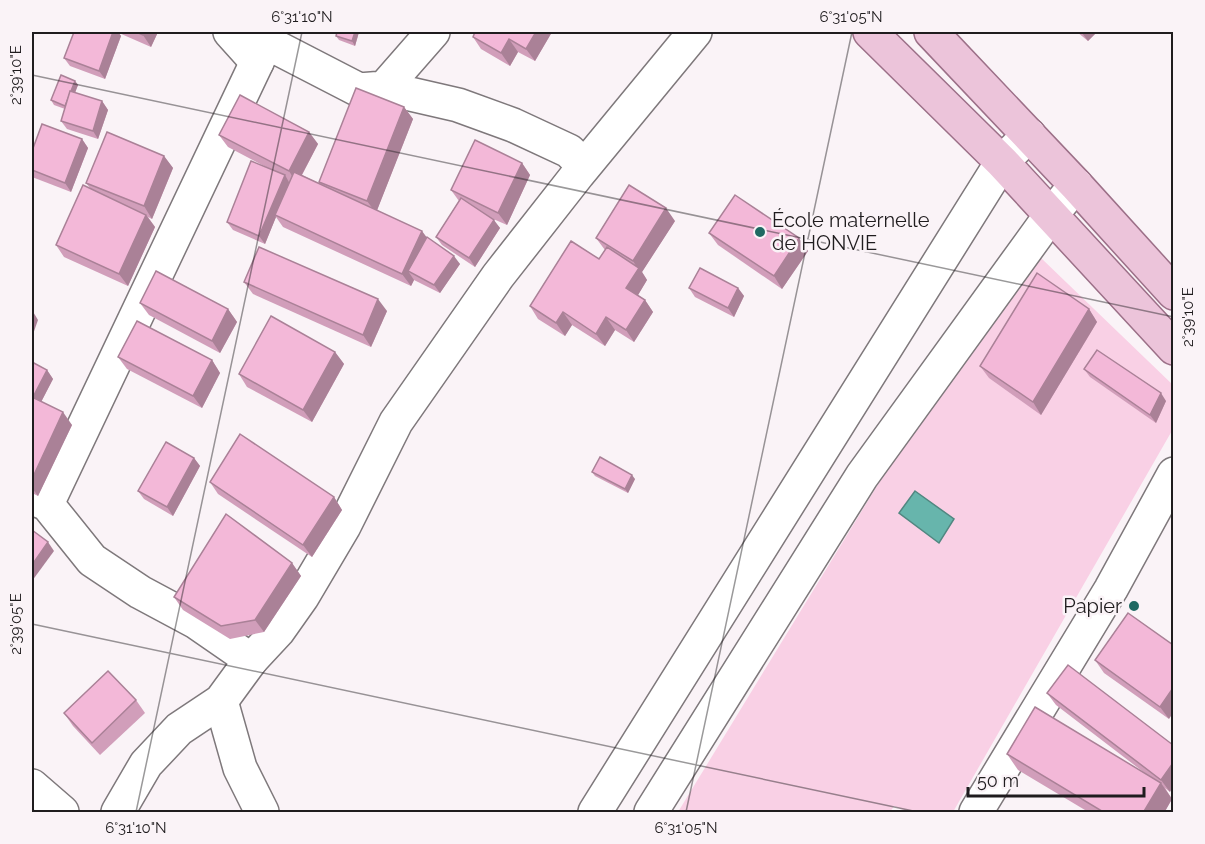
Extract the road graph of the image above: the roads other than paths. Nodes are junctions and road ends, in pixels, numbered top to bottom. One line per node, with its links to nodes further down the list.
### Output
1 (230, 32): 6 (street)
2 (434, 32): 7 (street)
3 (695, 32): 10 (street)
4 (870, 32): 9 (main road)
5 (931, 32): 8 (main road)
6 (263, 45): 7 (street); 18 (street)
7 (384, 88): 10 (street)
8 (1029, 135): 9 (street); 11 (main road)
9 (1002, 162): 12 (main road); 15 (street)
10 (584, 166): 19 (street)
11 (1076, 185): 12 (street); 13 (main road)
12 (1051, 215): 14 (main road); 17 (street)
13 (1173, 293)
14 (1173, 348)
15 (821, 452): 17 (street); 25 (street)
16 (1173, 474): 27 (street)
17 (862, 476): 26 (street)
18 (39, 501): 19 (street)
19 (251, 660): 20 (street)
20 (221, 701): 23 (street); 24 (street)
21 (32, 786): 22 (street)
22 (62, 813)
23 (118, 813)
24 (262, 813)
25 (595, 813)
26 (651, 813)
27 (976, 813)

